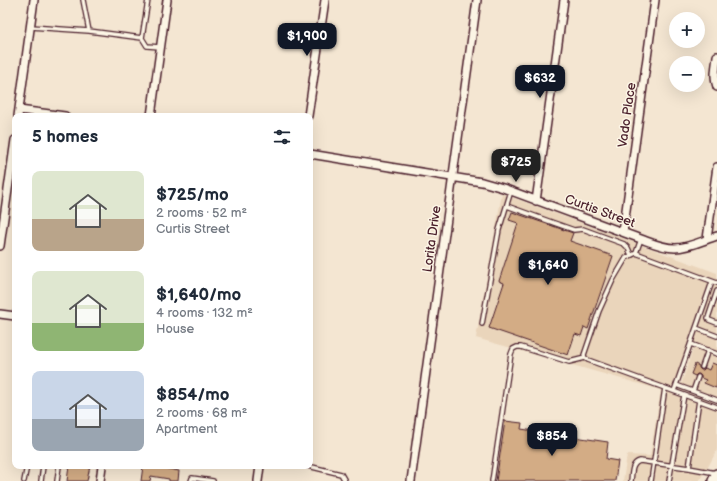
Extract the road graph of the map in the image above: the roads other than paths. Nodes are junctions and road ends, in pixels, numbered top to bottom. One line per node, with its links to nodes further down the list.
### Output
1 (34, 0): 9 (street)
2 (83, 0): 10 (lane)
3 (148, 0): 11 (lane)
4 (167, 0): 12 (street)
5 (325, 0): 17 (street)
6 (477, 0): 21 (street, Lorita Drive)
7 (564, 0): 23 (street)
8 (655, 0): 25 (street, Vado Place)
9 (30, 27): 10 (lane); 15 (street)
10 (89, 31): 11 (lane)
11 (142, 38): 12 (lane)
12 (160, 47): 16 (street)
13 (717, 56): 14 (street)
14 (717, 87)
15 (19, 113)
16 (151, 113)
17 (308, 113)
18 (313, 154): 21 (street, Curtis Street)
19 (12, 161): 29 (street)
20 (717, 167): 28 (street)
21 (452, 177): 22 (street, Curtis Street); 73 (street, Lorita Drive)
22 (511, 191): 23 (street, Curtis Street); 24 (lane)
23 (536, 200): 25 (street, Curtis Street)
24 (506, 206): 31 (lane); 38 (lane)
25 (623, 232): 27 (street, Curtis Street)
26 (717, 236): 28 (street, Curtis Street)
27 (641, 239): 28 (street, Curtis Street); 30 (lane)
28 (707, 239)
29 (0, 246)
30 (636, 252): 31 (lane); 32 (lane)
31 (631, 255): 44 (lane)
32 (712, 282): 33 (lane); 39 (lane)
33 (717, 283)
34 (717, 291): 37 (lane)
35 (0, 314): 36 (street)
36 (12, 316)
37 (717, 323)
38 (482, 324)
39 (696, 328): 40 (lane); 41 (lane)
40 (717, 336)
41 (691, 344): 42 (lane); 47 (lane)
42 (708, 350): 43 (lane); 45 (lane)
43 (717, 354)
44 (585, 358): 48 (lane); 74 (lane)
45 (702, 367)
46 (698, 377): 50 (lane)
47 (676, 385): 49 (lane); 50 (lane)
48 (665, 388): 49 (lane); 55 (lane)
49 (674, 391): 51 (lane)
50 (693, 391): 53 (lane)
51 (684, 394): 52 (lane); 56 (lane)
52 (699, 400): 54 (lane); 58 (lane)
53 (717, 400)
54 (717, 407)
55 (653, 463): 56 (lane); 75 (lane); 76 (lane)
56 (671, 466): 58 (lane); 77 (lane)
57 (313, 467): 72 (lane)
58 (689, 468): 64 (lane)
59 (26, 469): 65 (lane)
60 (43, 469): 66 (lane)
61 (59, 469): 67 (lane)
62 (102, 469): 68 (street)
63 (260, 469): 71 (street)
64 (717, 474): 78 (main road)
65 (24, 481)
66 (41, 481)
67 (57, 481)
68 (100, 481)
69 (191, 481): 70 (lane)
70 (213, 481)
71 (258, 481)
72 (345, 481)
73 (411, 481)
74 (492, 481)
75 (631, 481)
76 (651, 481)
77 (669, 481)
78 (714, 481)

